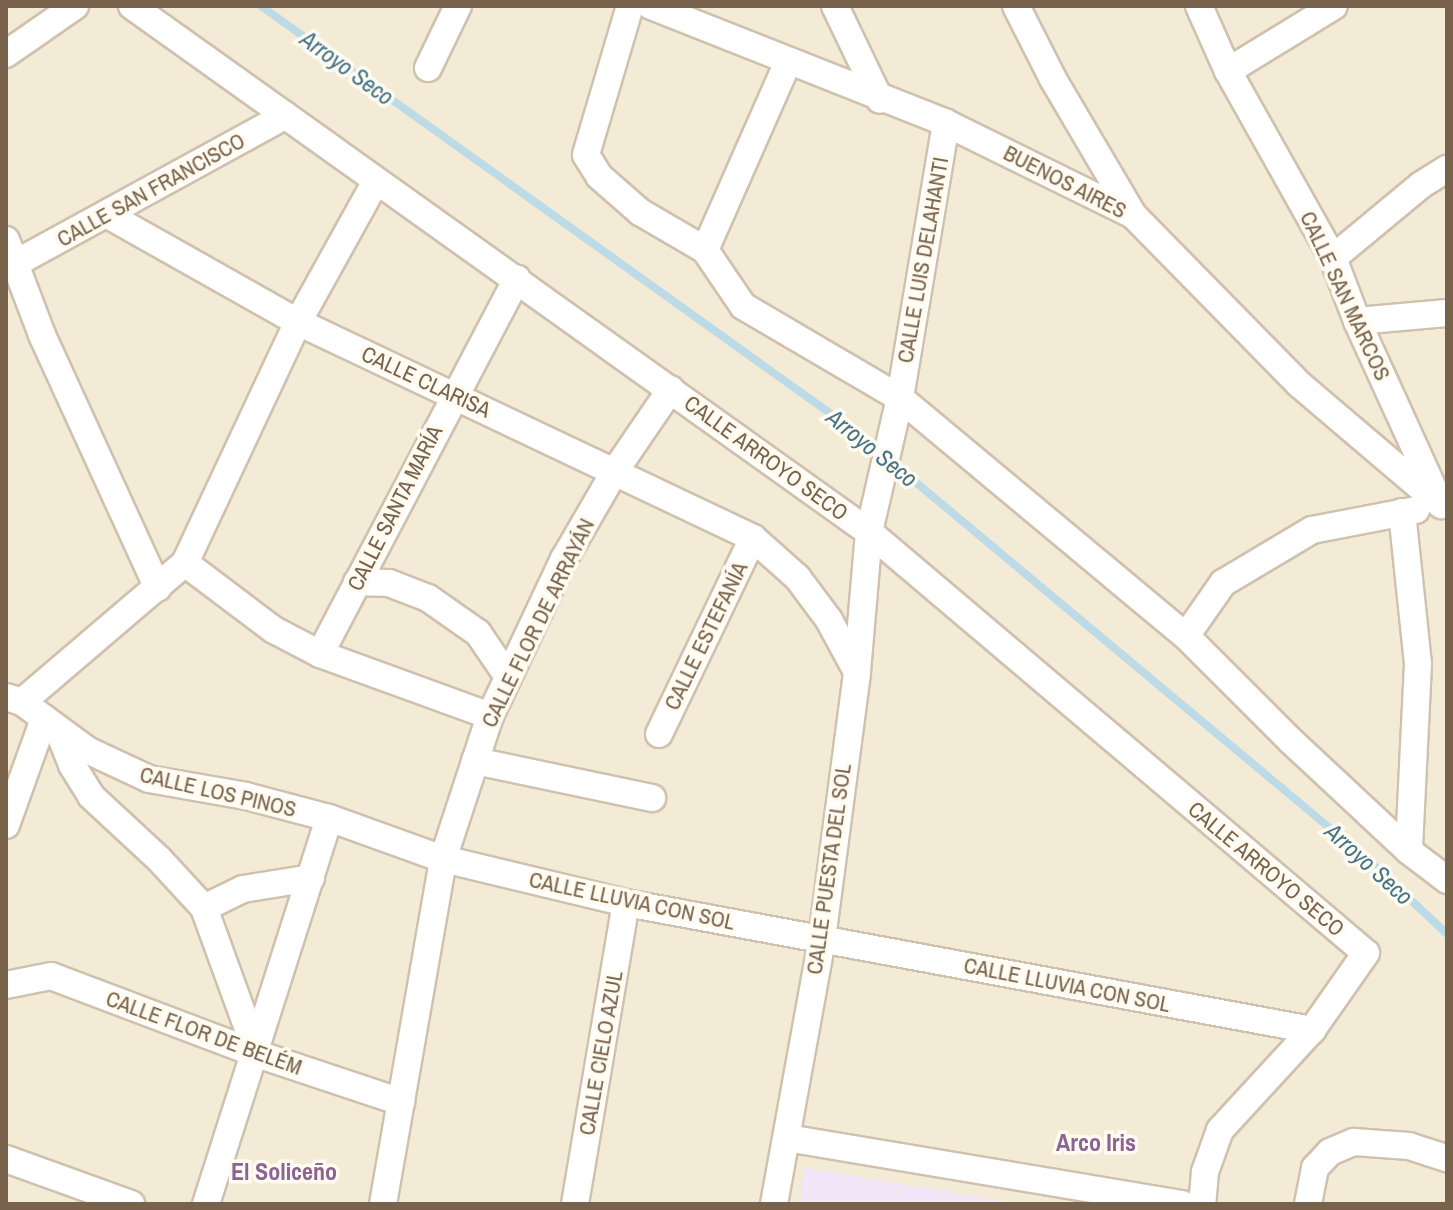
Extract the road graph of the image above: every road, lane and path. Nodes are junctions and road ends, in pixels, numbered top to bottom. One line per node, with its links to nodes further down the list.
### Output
1 (75, 6): 10 (street)
2 (132, 6): 15 (street, CALLE ARROYO SECO)
3 (458, 6): 12 (street)
4 (630, 6): 21 (street)
5 (835, 6): 14 (street)
6 (1016, 6): 20 (street)
7 (1199, 6): 13 (street, CALLE SAN MARCOS)
8 (1334, 6): 13 (street)
9 (655, 7): 11 (street, BUENOS AIRES)
10 (6, 54)
11 (788, 62): 14 (street, BUENOS AIRES); 21 (street)
12 (428, 68)
13 (1228, 71): 23 (street, CALLE SAN MARCOS)
14 (880, 100): 16 (street, BUENOS AIRES)
15 (285, 116): 18 (street, CALLE ARROYO SECO); 19 (street, CALLE SAN FRANCISCO)
16 (946, 123): 20 (street, BUENOS AIRES); 30 (street, CALLE LUIS DELAHANTI)
17 (1447, 169): 23 (street)
18 (376, 181): 24 (street, CALLE ARROYO SECO); 27 (street)
19 (106, 214): 22 (street, CALLE SAN FRANCISCO); 27 (street, CALLE CLARISA)
20 (1133, 215): 33 (street, BUENOS AIRES)
21 (705, 250): 30 (street)
22 (11, 252): 39 (street)
23 (1333, 258): 26 (street, CALLE SAN MARCOS)
24 (517, 279): 28 (street, CALLE ARROYO SECO); 29 (street, CALLE SANTA MARÍA)
25 (1447, 313): 26 (street)
26 (1357, 321): 33 (street, CALLE SAN MARCOS)
27 (298, 322): 29 (street, CALLE CLARISA); 37 (street)
28 (671, 389): 32 (street, CALLE FLOR DE ARRAYÁN); 35 (street, CALLE ARROYO SECO)
29 (453, 395): 32 (street, CALLE CLARISA); 38 (street, CALLE SANTA MARÍA)
30 (900, 398): 31 (street, CALLE LUIS DELAHANTI); 40 (street)
31 (894, 428): 35 (street, CALLE PUESTA DEL SOL)
32 (615, 471): 36 (street, CALLE CLARISA); 43 (street, CALLE FLOR DE ARRAYÁN)
33 (1445, 510): 34 (street)
34 (1402, 512): 40 (street); 52 (street)
35 (872, 521): 42 (street, CALLE PUESTA DEL SOL); 60 (street, CALLE ARROYO SECO)
36 (753, 538): 42 (street, CALLE CLARISA); 47 (street, CALLE ESTEFANÍA)
37 (185, 563): 39 (street); 41 (street)
38 (357, 582): 41 (street, CALLE SANTA MARÍA); 43 (street)
39 (158, 588): 44 (street)
40 (1186, 636): 52 (street)
41 (320, 654): 45 (street)
42 (857, 672): 58 (street, CALLE PUESTA DEL SOL)
43 (508, 677): 45 (street, CALLE FLOR DE ARRAYÁN)
44 (14, 700): 46 (street, CALLE LOS PINOS)
45 (490, 716): 48 (street, CALLE FLOR DE ARRAYÁN)
46 (51, 724): 50 (street, CALLE LOS PINOS); 51 (street); 57 (street)
47 (659, 734)
48 (475, 761): 49 (street); 53 (street, CALLE FLOR DE ARRAYÁN)
49 (652, 798)
50 (329, 818): 53 (street, CALLE LOS PINOS); 54 (street)
51 (6, 825)
52 (1409, 851): 55 (street)
53 (443, 859): 56 (street, CALLE LLUVIA CON SOL); 62 (street, CALLE FLOR DE ARRAYÁN)
54 (311, 878): 57 (street); 61 (street)
55 (1447, 880)
56 (626, 903): 58 (street, CALLE LLUVIA CON SOL); 69 (street, CALLE CIELO AZUL)
57 (204, 908): 61 (street)
58 (822, 939): 60 (street, CALLE LLUVIA CON SOL); 63 (street, CALLE PUESTA DEL SOL)
59 (6, 985): 61 (street, CALLE FLOR DE BELÉM)
60 (1312, 1030): 72 (street)
61 (257, 1054): 62 (street, CALLE FLOR DE BELÉM); 67 (street)
62 (401, 1102): 68 (street, CALLE FLOR DE ARRAYÁN)
63 (787, 1138): 70 (street, CALLE PUESTA DEL SOL); 71 (street)
64 (1447, 1158): 73 (street)
65 (6, 1159): 66 (street)
66 (131, 1204)
67 (206, 1204)
68 (383, 1204)
69 (575, 1204)
70 (774, 1204)
71 (1183, 1204)
72 (1202, 1204)
73 (1308, 1204)

